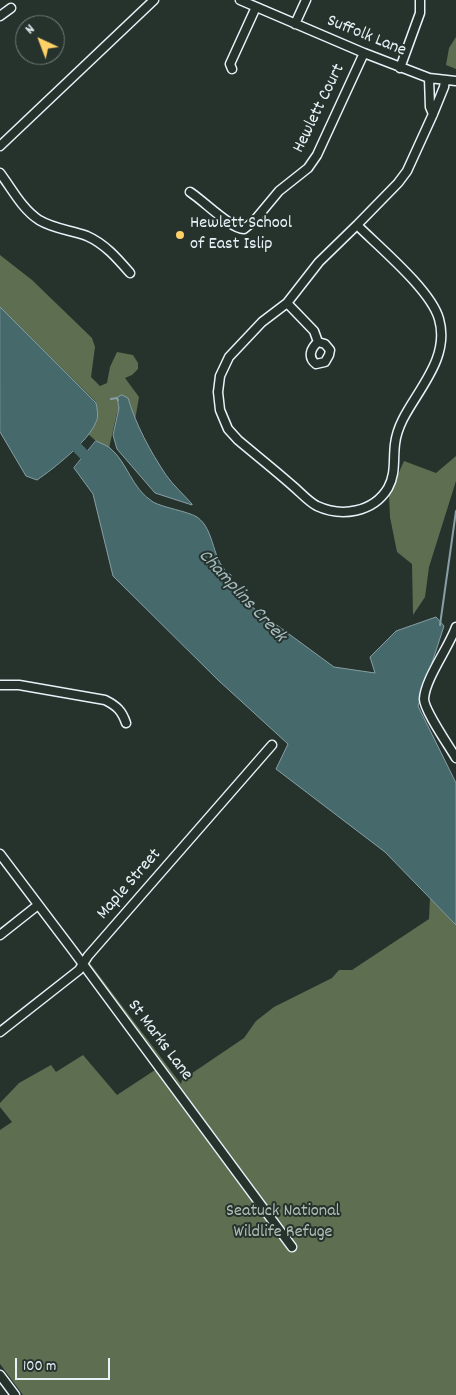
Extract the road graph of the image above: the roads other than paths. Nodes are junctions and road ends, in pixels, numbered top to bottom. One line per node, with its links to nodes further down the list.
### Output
1 (154, 0): 16 (street)
2 (240, 0): 5 (street, Suffolk Lane)
3 (306, 0): 8 (street)
4 (420, 0): 10 (street)
5 (256, 7): 8 (street, Suffolk Lane); 11 (street)
6 (11, 8): 7 (street)
7 (0, 16)
8 (295, 24): 9 (street, Suffolk Lane)
9 (364, 53): 10 (street, Suffolk Lane); 18 (street, Hewlett Court)
10 (400, 68): 12 (street, Suffolk Lane)
11 (232, 70)
12 (429, 78): 13 (street, Suffolk Lane); 15 (street)
13 (445, 80): 14 (street, Suffolk Lane); 15 (street)
14 (456, 81)
15 (433, 114): 19 (street)
16 (0, 146)
17 (0, 173): 20 (street)
18 (190, 192)
19 (357, 225): 21 (street); 21 (street)
20 (130, 274)
21 (287, 302): 22 (street)
22 (318, 342)
23 (456, 627): 27 (street)
24 (0, 685): 25 (street)
25 (126, 723)
26 (272, 745): 31 (street, Maple Street)
27 (456, 758)
28 (0, 854): 29 (street, St Marks Lane)
29 (38, 905): 30 (street); 31 (street, St Marks Lane)
30 (0, 936)
31 (83, 964): 32 (street, Maple Street); 33 (street, St Marks Lane)
32 (0, 1032)
33 (292, 1247)
34 (0, 1375): 35 (street)
35 (15, 1395)

